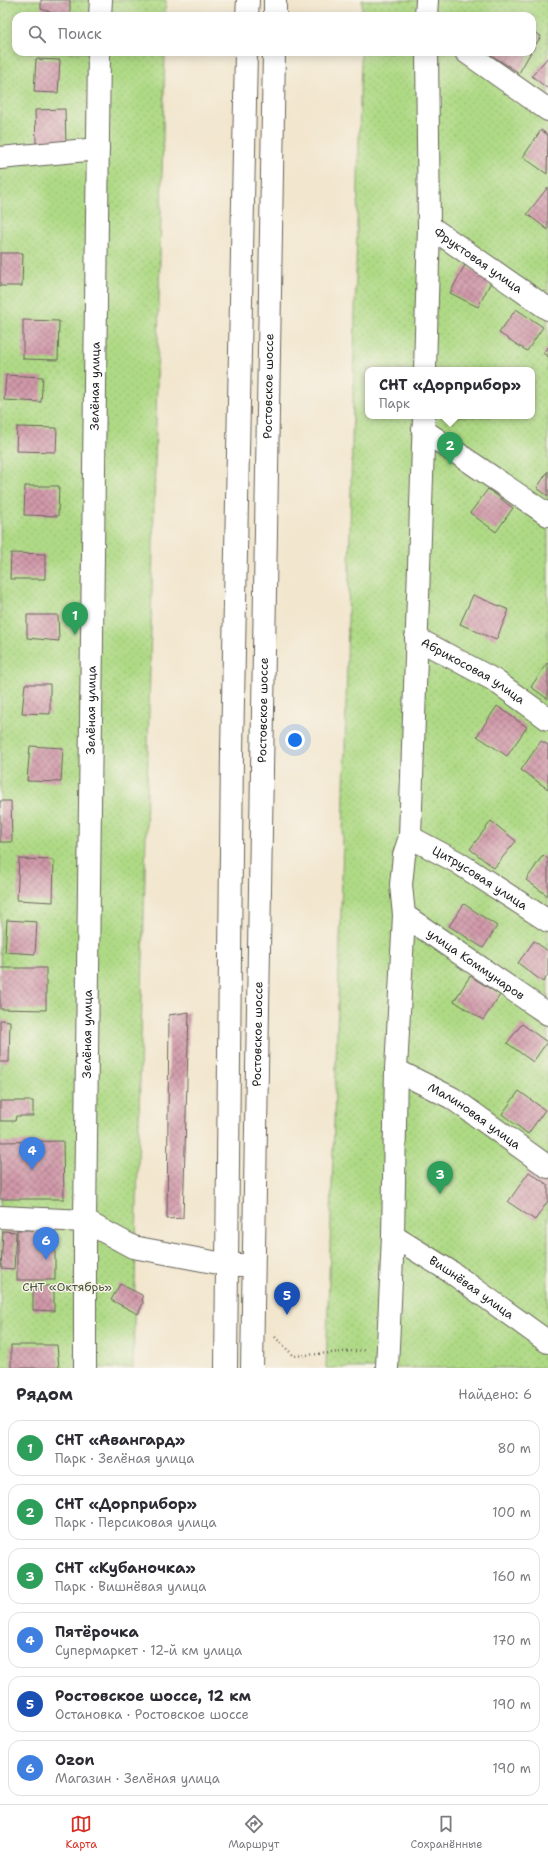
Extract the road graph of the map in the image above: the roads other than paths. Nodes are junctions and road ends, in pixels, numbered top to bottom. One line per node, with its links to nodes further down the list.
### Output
1 (100, 0): 5 (main road)
2 (248, 0): 6 (main road)
3 (275, 0): 7 (main road)
4 (427, 0): 8 (main road)
5 (100, 12)
6 (247, 12)
7 (274, 12)
8 (426, 12)
9 (100, 56): 15 (main road, Зелёная улица)
10 (246, 56): 33 (main road)
11 (274, 56): 34 (main road, Ростовское шоссе)
12 (427, 56): 17 (main road)
13 (472, 56): 14 (main road)
14 (548, 110)
15 (98, 149): 16 (main road); 31 (main road, Зелёная улица)
16 (0, 158)
17 (429, 226): 18 (main road, Фруктовая улица); 19 (main road)
18 (548, 309)
19 (425, 367)
20 (424, 423): 21 (main road); 22 (main road)
21 (548, 516)
22 (416, 638): 23 (main road, Абрикосовая улица); 24 (main road)
23 (548, 719)
24 (410, 837): 25 (main road); 26 (main road, Цитрусовая улица)
25 (404, 915): 27 (main road, улица Коммунаров); 28 (main road)
26 (548, 921)
27 (548, 1014)
28 (396, 1070): 29 (main road, Малиновая улица); 32 (main road)
29 (548, 1167)
30 (0, 1217): 31 (main road)
31 (85, 1221): 33 (main road); 37 (main road, Зелёная улица)
32 (393, 1236): 35 (main road, Вишнёвая улица); 36 (main road)
33 (229, 1265): 34 (main road); 38 (main road)
34 (253, 1265): 39 (main road, Ростовское шоссе)
35 (548, 1342)
36 (387, 1358)
37 (85, 1368)
38 (226, 1368)
39 (252, 1368)

